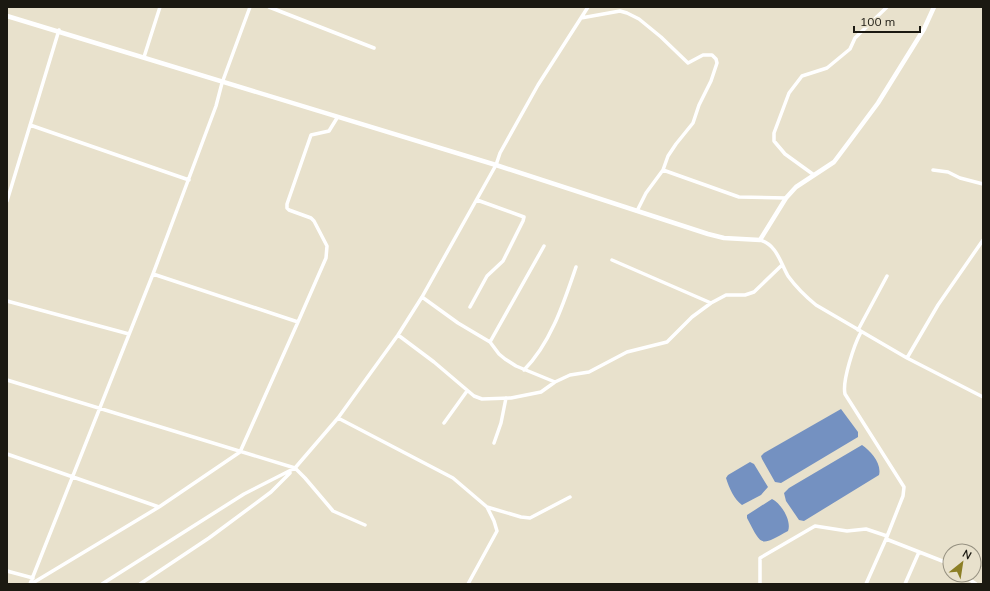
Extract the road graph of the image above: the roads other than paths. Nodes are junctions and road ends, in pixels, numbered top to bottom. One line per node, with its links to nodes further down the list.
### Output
1 (160, 7): 11 (street)
2 (250, 7): 12 (street)
3 (269, 7): 10 (street)
4 (588, 7): 8 (street)
5 (887, 7): 18 (street)
6 (934, 7): 18 (street)
7 (7, 16): 9 (street)
8 (581, 18): 15 (street); 16 (street)
9 (59, 30): 11 (street); 14 (street)
10 (374, 48)
11 (144, 57): 12 (street)
12 (222, 83): 13 (street); 19 (street)
13 (337, 118): 15 (street); 37 (street)
14 (30, 125): 19 (street); 23 (street)
15 (496, 166): 22 (street); 24 (street)
16 (663, 170): 21 (street); 24 (street)
17 (933, 170): 20 (street)
18 (814, 175): 21 (street)
19 (189, 180): 31 (street)
20 (983, 184)
21 (786, 198): 25 (street)
22 (476, 200): 33 (street); 36 (street)
23 (7, 201)
24 (637, 211): 25 (street)
25 (760, 240): 29 (street)
26 (983, 240): 42 (street)
27 (544, 246): 41 (street)
28 (612, 260): 35 (street)
29 (782, 265): 35 (street); 38 (street)
30 (576, 267): 43 (street)
31 (153, 274): 37 (street); 39 (street)
32 (887, 276): 38 (street)
33 (422, 297): 40 (street); 41 (street)
34 (7, 301): 39 (street)
35 (712, 303): 45 (street)
36 (470, 307)
37 (298, 322): 53 (street)
38 (859, 331): 42 (street); 61 (street)
39 (129, 334): 49 (street)
40 (398, 335): 46 (street); 50 (street)
41 (490, 342): 43 (street)
42 (907, 358): 47 (street)
43 (524, 370): 45 (street)
44 (7, 380): 49 (street)
45 (555, 382): 48 (street)
46 (467, 391): 48 (street); 51 (street)
47 (983, 397)
48 (506, 398): 52 (street)
49 (101, 408): 53 (street); 56 (street)
50 (338, 418): 55 (street); 58 (street)
51 (444, 423)
52 (494, 443)
53 (240, 452): 55 (street); 59 (street)
54 (7, 454): 56 (street)
55 (293, 470): 60 (street); 67 (street); 68 (street)
56 (73, 477): 59 (street); 65 (street)
57 (570, 497): 58 (street)
58 (487, 506): 69 (street)
59 (159, 507): 66 (street)
60 (365, 525)
61 (886, 537): 62 (street); 70 (street); 71 (street)
62 (919, 552): 63 (street); 72 (street)
63 (942, 561)
64 (7, 570): 65 (street)
65 (33, 578): 66 (street)
66 (30, 584)
67 (102, 584)
68 (140, 584)
69 (468, 584)
70 (760, 584)
71 (866, 584)
72 (905, 584)

